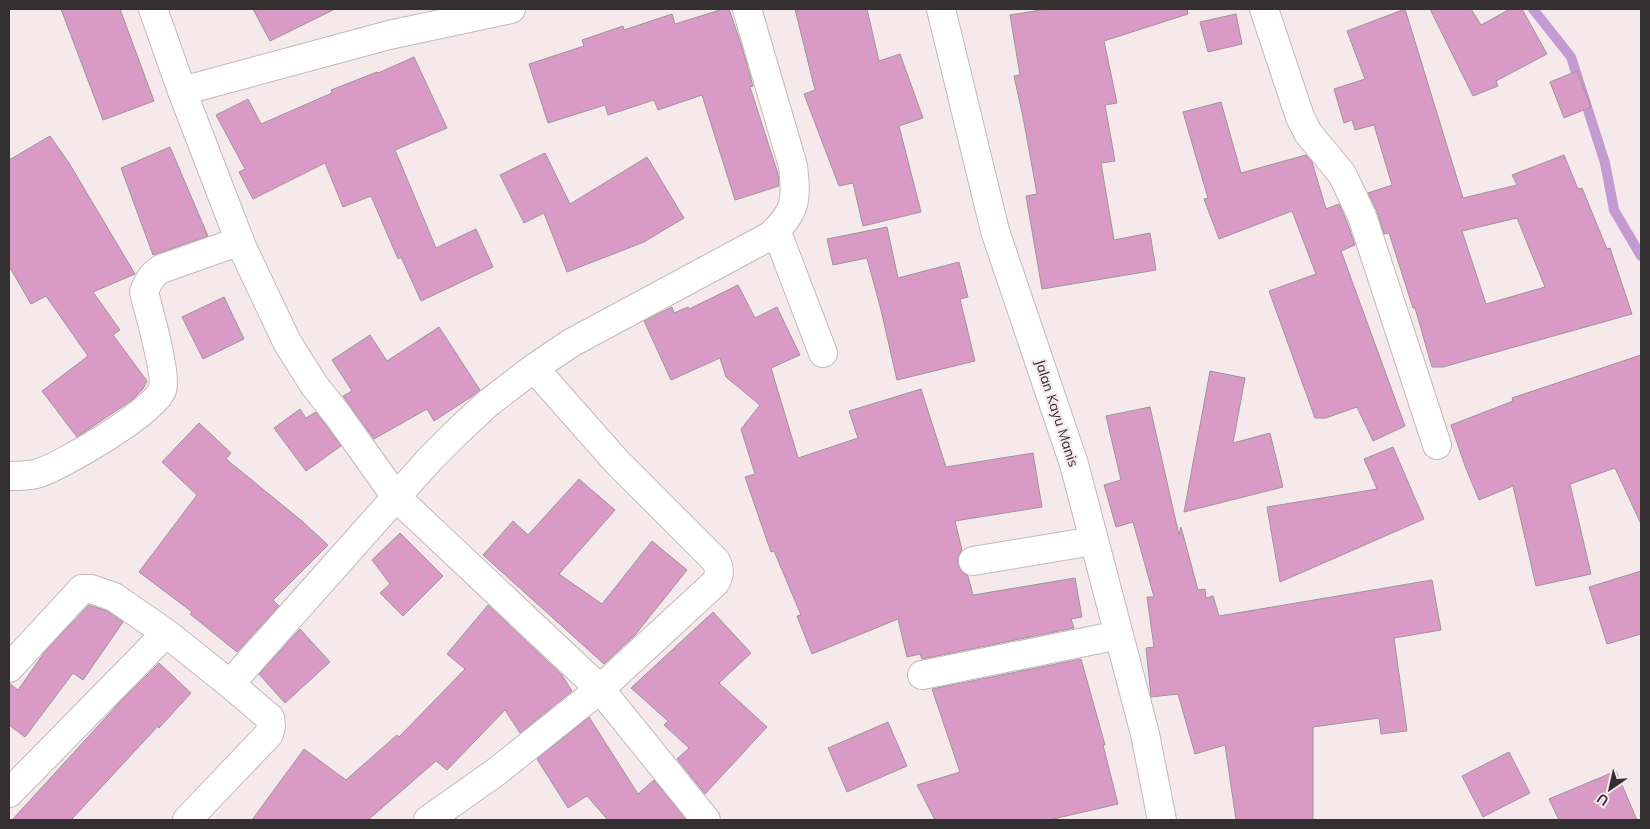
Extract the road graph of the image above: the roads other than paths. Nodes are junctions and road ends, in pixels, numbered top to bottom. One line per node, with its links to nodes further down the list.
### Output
1 (153, 9): 6 (street)
2 (511, 9): 6 (street)
3 (747, 9): 7 (street)
4 (941, 9): 14 (street, Jalan Kayu Manis)
5 (1264, 9): 11 (street)
6 (182, 91): 8 (street)
7 (776, 230): 9 (street); 10 (street)
8 (240, 241): 12 (street); 13 (street)
9 (823, 353)
10 (534, 368): 13 (street); 21 (street)
11 (1437, 445)
12 (9, 476)
13 (396, 498): 20 (street); 21 (street)
14 (1093, 541): 15 (street); 17 (street, Jalan Kayu Manis)
15 (973, 561)
16 (166, 633): 18 (street); 20 (street); 22 (street)
17 (1119, 635): 19 (street); 26 (street, Jalan Kayu Manis)
18 (9, 668)
19 (922, 676)
20 (230, 684): 23 (street)
21 (600, 689): 24 (street); 25 (street)
22 (9, 793)
23 (187, 820)
24 (428, 820)
25 (706, 820)
26 (1162, 820)

